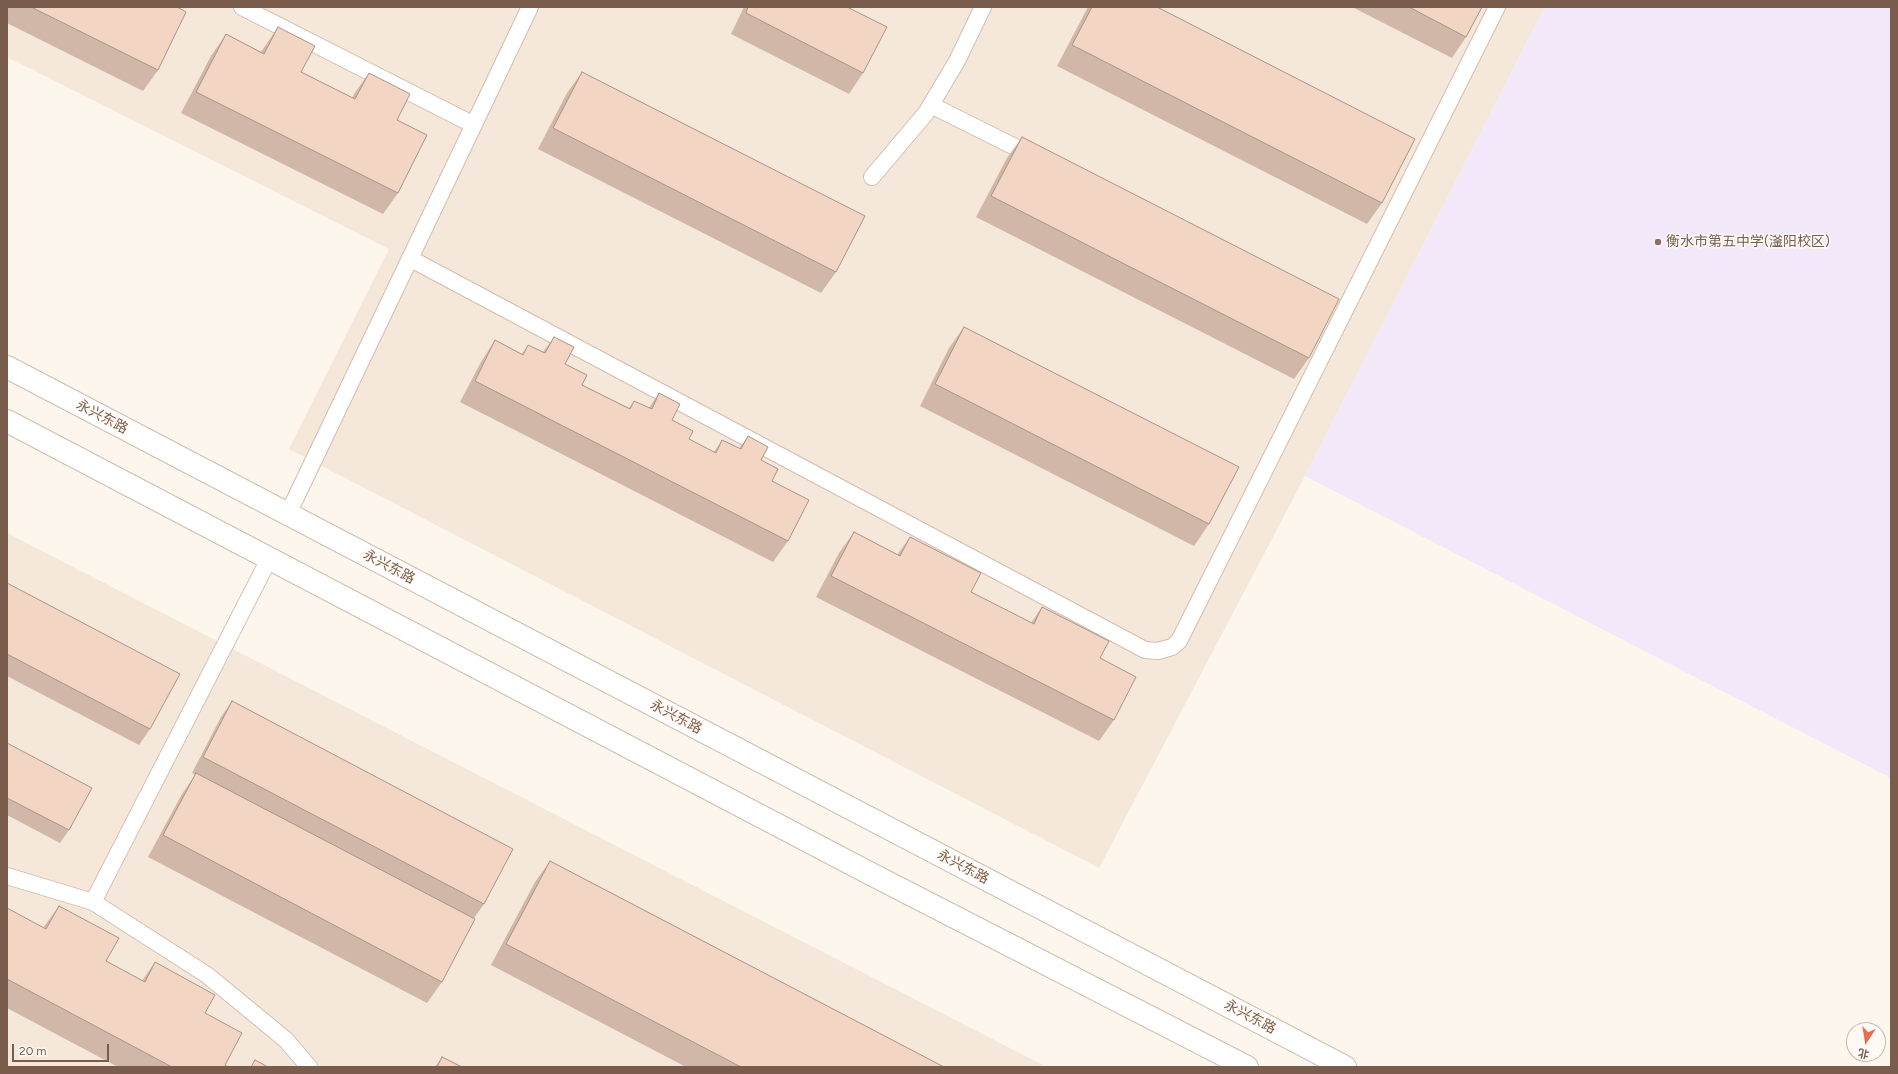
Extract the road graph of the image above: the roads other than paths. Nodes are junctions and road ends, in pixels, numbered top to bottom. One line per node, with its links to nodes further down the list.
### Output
1 (242, 7): 6 (lane)
2 (530, 7): 6 (lane)
3 (983, 7): 5 (lane)
4 (1497, 7): 11 (lane)
5 (930, 105): 7 (lane); 8 (lane)
6 (474, 125): 9 (lane)
7 (1045, 162)
8 (872, 177)
9 (411, 259): 11 (lane); 14 (lane)
10 (1330, 304): 11 (lane)
11 (1344, 311)
12 (7, 367): 14 (street, 永兴东路)
13 (7, 422): 15 (street)
14 (288, 514): 20 (street, 永兴东路)
15 (269, 559): 17 (lane); 19 (street)
16 (7, 876): 17 (lane)
17 (93, 902): 18 (lane)
18 (309, 1067)
19 (1247, 1067)
20 (1345, 1067)

